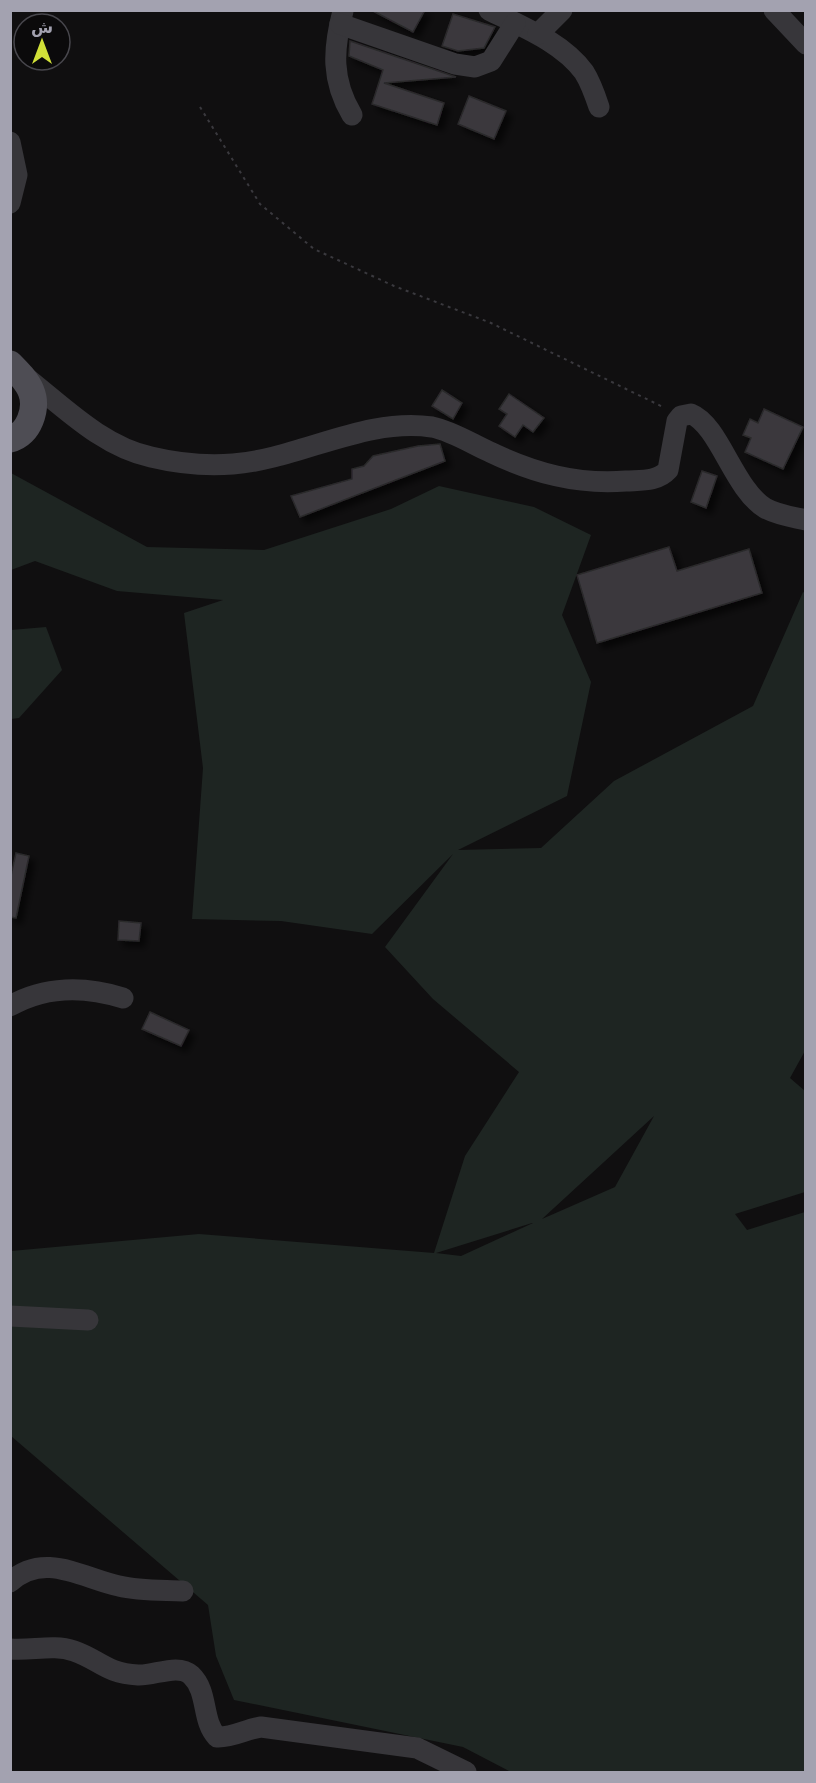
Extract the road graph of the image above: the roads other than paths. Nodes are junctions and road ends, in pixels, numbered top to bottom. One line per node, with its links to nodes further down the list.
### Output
1 (489, 10): 5 (street)
2 (562, 10): 6 (street)
3 (774, 10): 7 (street)
4 (342, 17): 5 (street); 9 (street)
5 (515, 23): 6 (street)
6 (538, 34): 8 (street)
7 (806, 44)
8 (599, 107)
9 (352, 115)
10 (10, 142): 11 (street)
11 (10, 203)
12 (15, 368): 13 (main road); 14 (street)
13 (10, 439)
14 (806, 520)
15 (123, 998): 16 (street)
16 (10, 1006)
17 (10, 1316): 18 (street)
18 (88, 1320)
19 (10, 1582): 20 (street)
20 (183, 1592)
21 (10, 1648): 22 (street)
22 (466, 1773)

